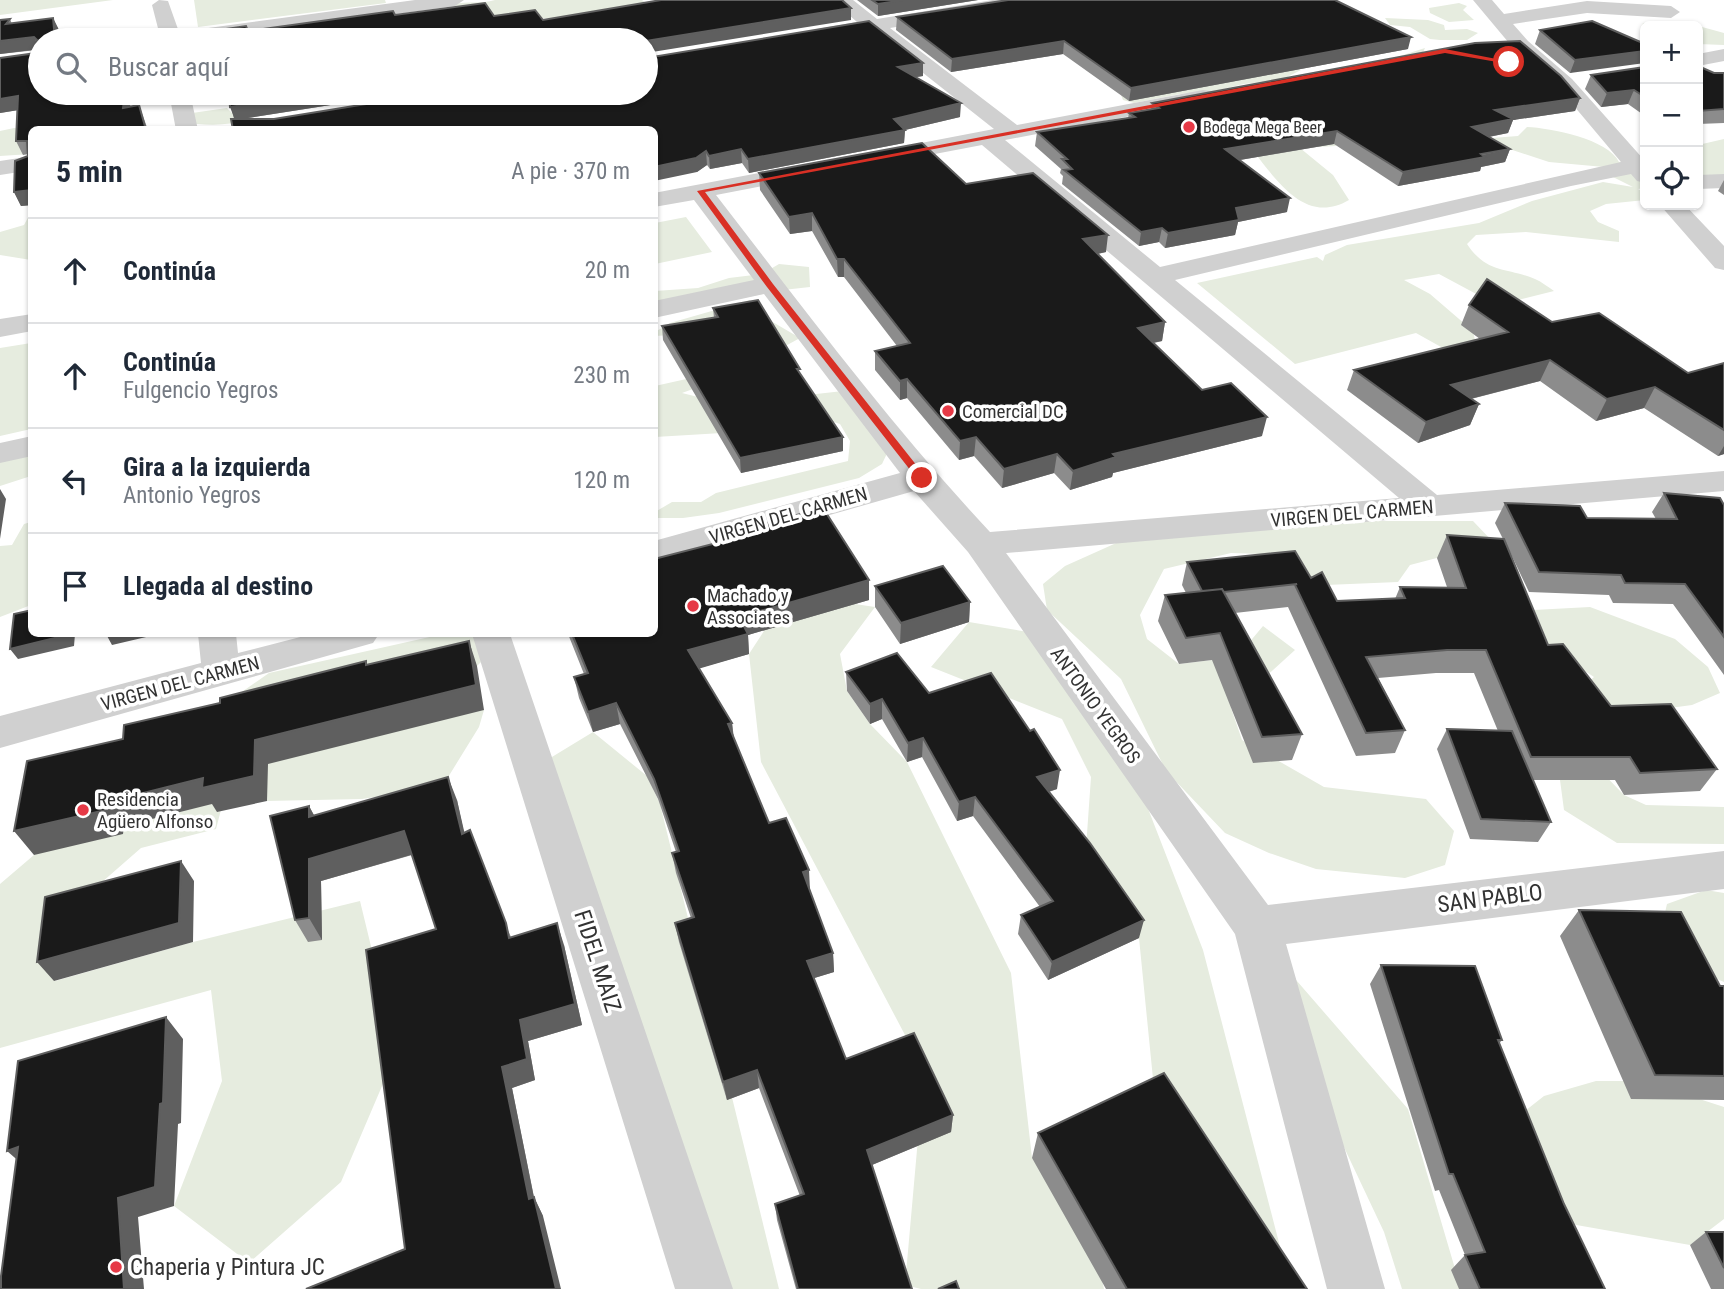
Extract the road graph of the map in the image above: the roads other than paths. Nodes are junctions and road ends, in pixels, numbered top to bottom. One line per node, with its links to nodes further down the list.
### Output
1 (454, 0): 10 (street)
2 (841, 0): 8 (street)
3 (1028, 0): 8 (street)
4 (1482, 0): 7 (street)
5 (161, 5): 9 (street)
6 (1671, 12): 7 (street)
7 (1499, 20): 15 (street)
8 (875, 25): 11 (street); 19 (street)
9 (168, 28)
10 (256, 28)
11 (807, 36)
12 (1724, 55): 13 (street)
13 (1703, 59)
14 (1591, 80): 15 (street)
15 (1565, 83): 22 (street)
16 (1229, 92): 19 (street)
17 (182, 105): 18 (street)
18 (186, 126)
19 (1000, 135): 26 (street); 30 (street)
20 (28, 164): 21 (street)
21 (0, 168)
22 (1640, 170)
23 (1640, 171): 30 (street)
24 (1724, 181): 25 (street)
25 (1703, 182)
26 (700, 191): 27 (street); 31 (street, ANTONIO YEGROS)
27 (658, 199)
28 (1677, 210): 29 (street)
29 (1724, 262)
30 (1152, 277): 39 (street)
31 (770, 285): 32 (street); 37 (street, ANTONIO YEGROS)
32 (658, 309)
33 (28, 323): 34 (street)
34 (0, 328)
35 (28, 447): 36 (street)
36 (0, 453)
37 (922, 478): 40 (street, ANTONIO YEGROS); 41 (street, VIRGEN DEL CARMEN)
38 (1724, 481): 39 (street, VIRGEN DEL CARMEN)
39 (1431, 507): 40 (street, VIRGEN DEL CARMEN)
40 (981, 544): 49 (street, ANTONIO YEGROS)
41 (658, 552)
42 (217, 637): 46 (street)
43 (335, 637): 45 (street, VIRGEN DEL CARMEN)
44 (492, 637): 50 (street, FIDEL MAIZ)
45 (285, 643): 46 (street, VIRGEN DEL CARMEN)
46 (221, 672): 47 (street, VIRGEN DEL CARMEN)
47 (0, 732)
48 (1724, 870): 49 (street, SAN PABLO)
49 (1257, 927): 51 (street, ANTONIO YEGROS)
50 (704, 1289)
51 (1356, 1289)

